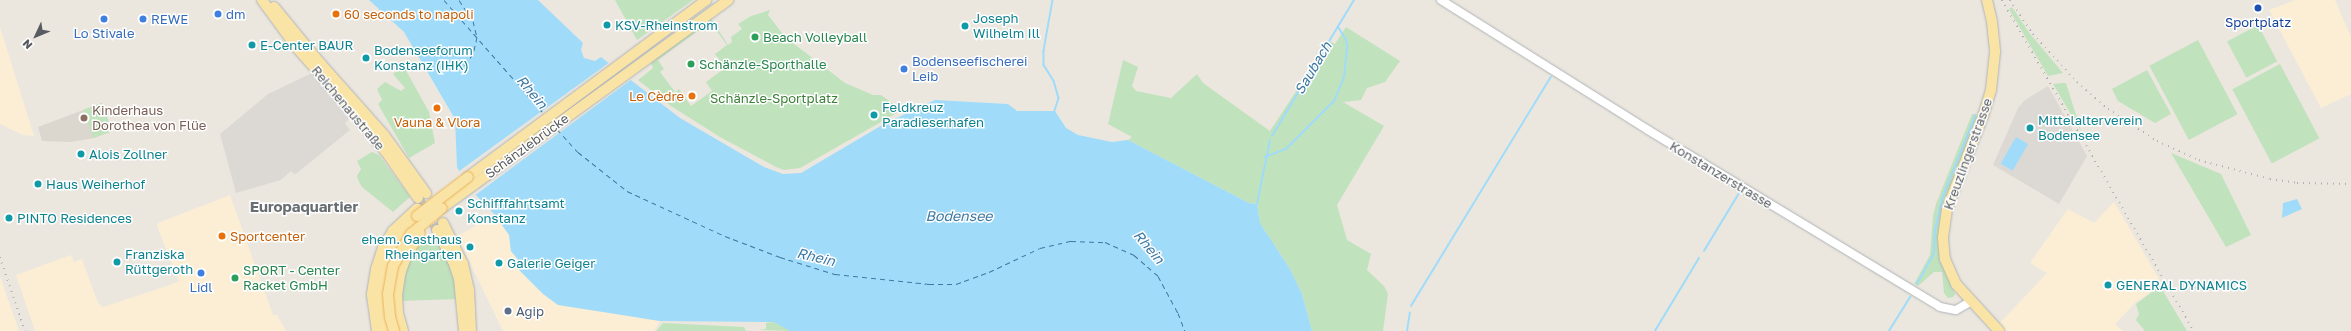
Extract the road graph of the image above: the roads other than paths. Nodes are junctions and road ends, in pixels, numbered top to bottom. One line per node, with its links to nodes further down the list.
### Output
1 (262, 0): 2 (main road, Reichenaustraße)
2 (270, 0)
3 (706, 0): 7 (main road, Schänzlebrücke)
4 (728, 0): 9 (main road, Schänzlebrücke, bridge)
5 (1442, 0): 8 (street, Konstanzerstrasse)
6 (1987, 0): 8 (main road, Kreuzlingerstrasse)
7 (468, 177): 10 (main road); 11 (main road, Schänzlebrücke, bridge)
8 (1970, 302): 14 (main road)
9 (400, 329)
10 (377, 331)
11 (386, 331)
12 (464, 331): 13 (main road)
13 (471, 331)
14 (1999, 331)

